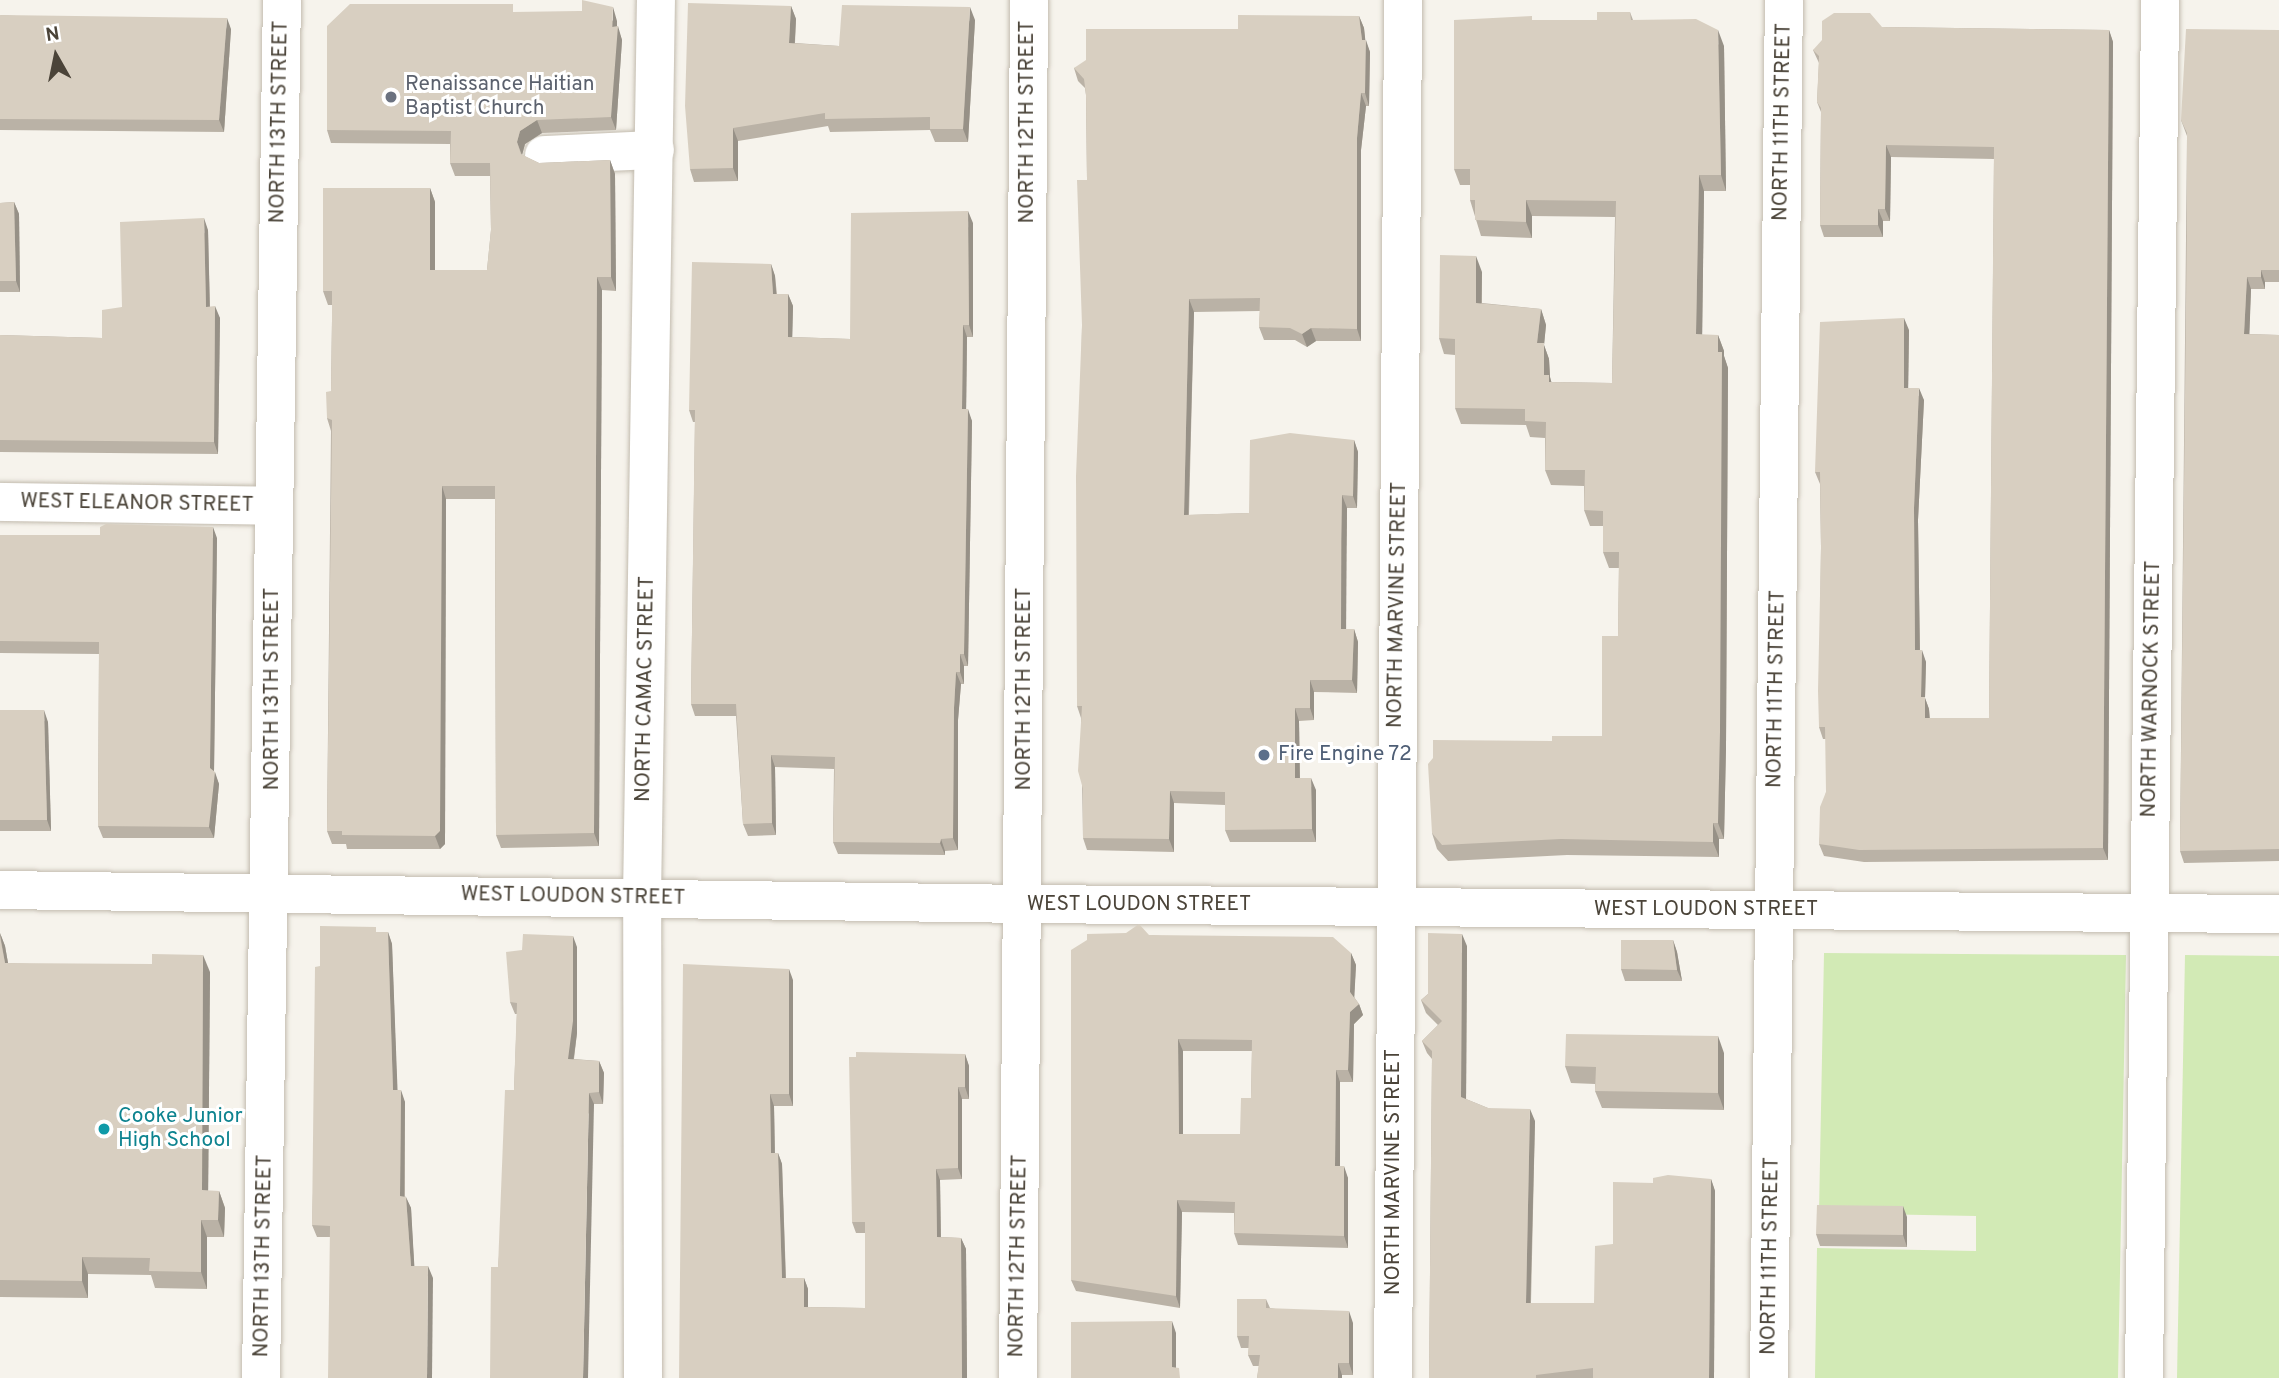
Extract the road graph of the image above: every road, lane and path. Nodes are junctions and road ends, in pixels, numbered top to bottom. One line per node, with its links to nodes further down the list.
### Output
1 (282, 0): 10 (street, NORTH 13TH STREET)
2 (656, 0): 7 (street, NORTH CAMAC STREET)
3 (1029, 0): 14 (street, NORTH 12TH STREET)
4 (1404, 0): 15 (street, NORTH MARVINE STREET)
5 (1784, 0): 16 (street, NORTH 11TH STREET)
6 (2160, 0): 17 (street, NORTH WARNOCK STREET)
7 (655, 150): 8 (street); 13 (street, NORTH CAMAC STREET)
8 (544, 155)
9 (0, 502): 10 (street, WEST ELEANOR STREET)
10 (274, 506): 12 (street, NORTH 13TH STREET)
11 (0, 890): 12 (street, WEST LOUDON STREET)
12 (271, 892): 13 (street, WEST LOUDON STREET); 19 (street, NORTH 13TH STREET)
13 (642, 898): 14 (street, WEST LOUDON STREET); 20 (street, NORTH CAMAC STREET)
14 (1023, 904): 15 (street, WEST LOUDON STREET); 21 (street, NORTH 12TH STREET)
15 (1395, 907): 16 (street, WEST LOUDON STREET); 22 (street, NORTH MARVINE STREET)
16 (1775, 911): 17 (street, WEST LOUDON STREET); 23 (street, NORTH 11TH STREET)
17 (2149, 914): 18 (street, WEST LOUDON STREET); 24 (street, NORTH WARNOCK STREET)
18 (2279, 914)
19 (261, 1378)
20 (643, 1378)
21 (1018, 1378)
22 (1392, 1378)
23 (1769, 1378)
24 (2144, 1378)

